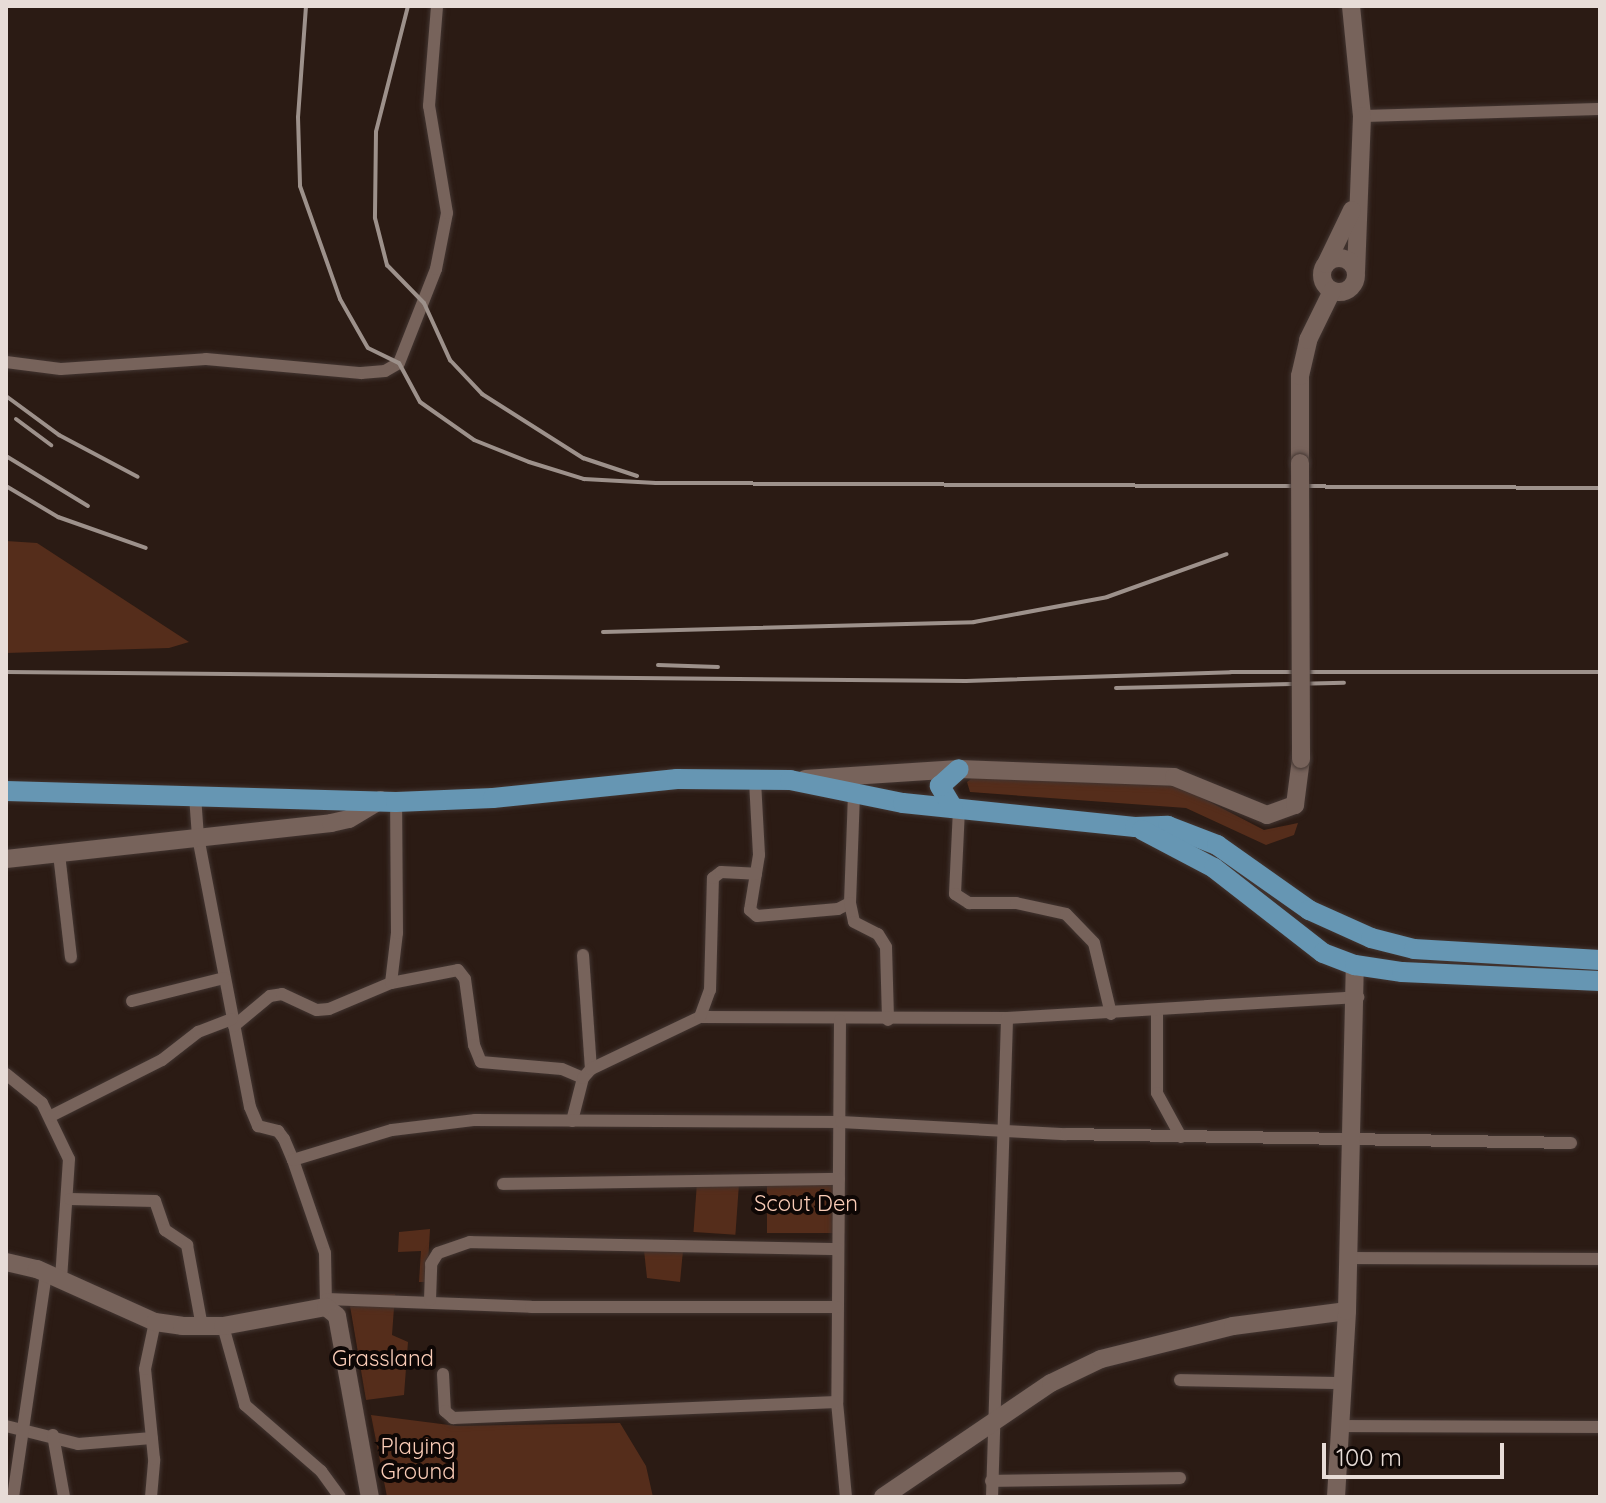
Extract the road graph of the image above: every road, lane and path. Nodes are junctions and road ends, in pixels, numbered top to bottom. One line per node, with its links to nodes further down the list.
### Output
1 (437, 6): 9 (street)
2 (1351, 6): 4 (street)
3 (1600, 109): 4 (street)
4 (1362, 116): 5 (street)
5 (1356, 200): 6 (street); 7 (street)
6 (1326, 264): 7 (street); 8 (street)
7 (1356, 271): 8 (street)
8 (1332, 291): 10 (street, bridge)
9 (6, 362)
10 (959, 769): 11 (street); 17 (main road)
11 (790, 780): 12 (main road); 14 (main road)
12 (755, 781): 16 (main road); 22 (street)
13 (6, 791): 15 (main road)
14 (854, 795): 17 (main road); 23 (street)
15 (195, 796): 16 (main road); 19 (street)
16 (389, 801): 19 (street); 30 (street)
17 (956, 808): 18 (main road); 34 (street)
18 (1135, 827): 26 (main road); 27 (main road)
19 (198, 837): 20 (street); 28 (street)
20 (59, 854): 21 (street); 25 (street)
21 (6, 859)
22 (756, 874): 23 (street); 35 (street)
23 (850, 903): 38 (street)
24 (583, 955): 40 (street)
25 (71, 957)
26 (1600, 960)
27 (1355, 965): 29 (main road); 31 (street)
28 (224, 978): 32 (street); 39 (street)
29 (1600, 981)
30 (391, 983): 39 (street); 40 (street)
31 (1358, 997): 33 (street); 47 (street)
32 (132, 1001)
33 (1157, 1012): 34 (street); 46 (street)
34 (1111, 1014): 36 (street)
35 (700, 1017): 37 (street); 40 (street)
36 (1007, 1018): 38 (street); 45 (street)
37 (840, 1020): 38 (street); 44 (street)
38 (888, 1020)
39 (233, 1022): 42 (street); 49 (street)
40 (587, 1073): 43 (street)
41 (6, 1074): 42 (street)
42 (51, 1116): 52 (street)
43 (572, 1121): 44 (street); 49 (street)
44 (841, 1122): 45 (street); 50 (street)
45 (1007, 1133): 46 (street); 69 (street)
46 (1181, 1137): 47 (street)
47 (1348, 1139): 48 (street); 54 (street)
48 (1571, 1143)
49 (293, 1160): 59 (street)
50 (839, 1179): 51 (street); 53 (street)
51 (503, 1184)
52 (70, 1199): 57 (street); 64 (street)
53 (838, 1249): 58 (street); 60 (street)
54 (1347, 1258): 55 (street); 61 (street)
55 (1600, 1259)
56 (6, 1262): 57 (street)
57 (54, 1277): 62 (street); 73 (street)
58 (430, 1300): 59 (street); 60 (street)
59 (327, 1303): 63 (street); 82 (street)
60 (837, 1307): 68 (street)
61 (1347, 1311): 67 (street); 69 (street)
62 (155, 1322): 64 (street); 75 (street)
63 (223, 1326): 64 (street); 81 (street)
64 (202, 1327)
65 (443, 1374): 68 (street)
66 (1180, 1380): 67 (street)
67 (1343, 1383): 71 (street)
68 (837, 1402): 83 (street)
69 (992, 1424): 77 (street); 84 (street)
70 (6, 1426): 73 (street)
71 (1339, 1426): 72 (street); 86 (street)
72 (1600, 1427)
73 (21, 1428): 74 (street); 78 (street)
74 (53, 1435): 75 (street); 79 (street)
75 (152, 1438): 80 (street)
76 (1180, 1478): 77 (street)
77 (991, 1481): 85 (street)
78 (13, 1497)
79 (64, 1497)
80 (151, 1497)
81 (340, 1497)
82 (370, 1497)
83 (846, 1497)
84 (883, 1497)
85 (992, 1497)
86 (1336, 1497)

